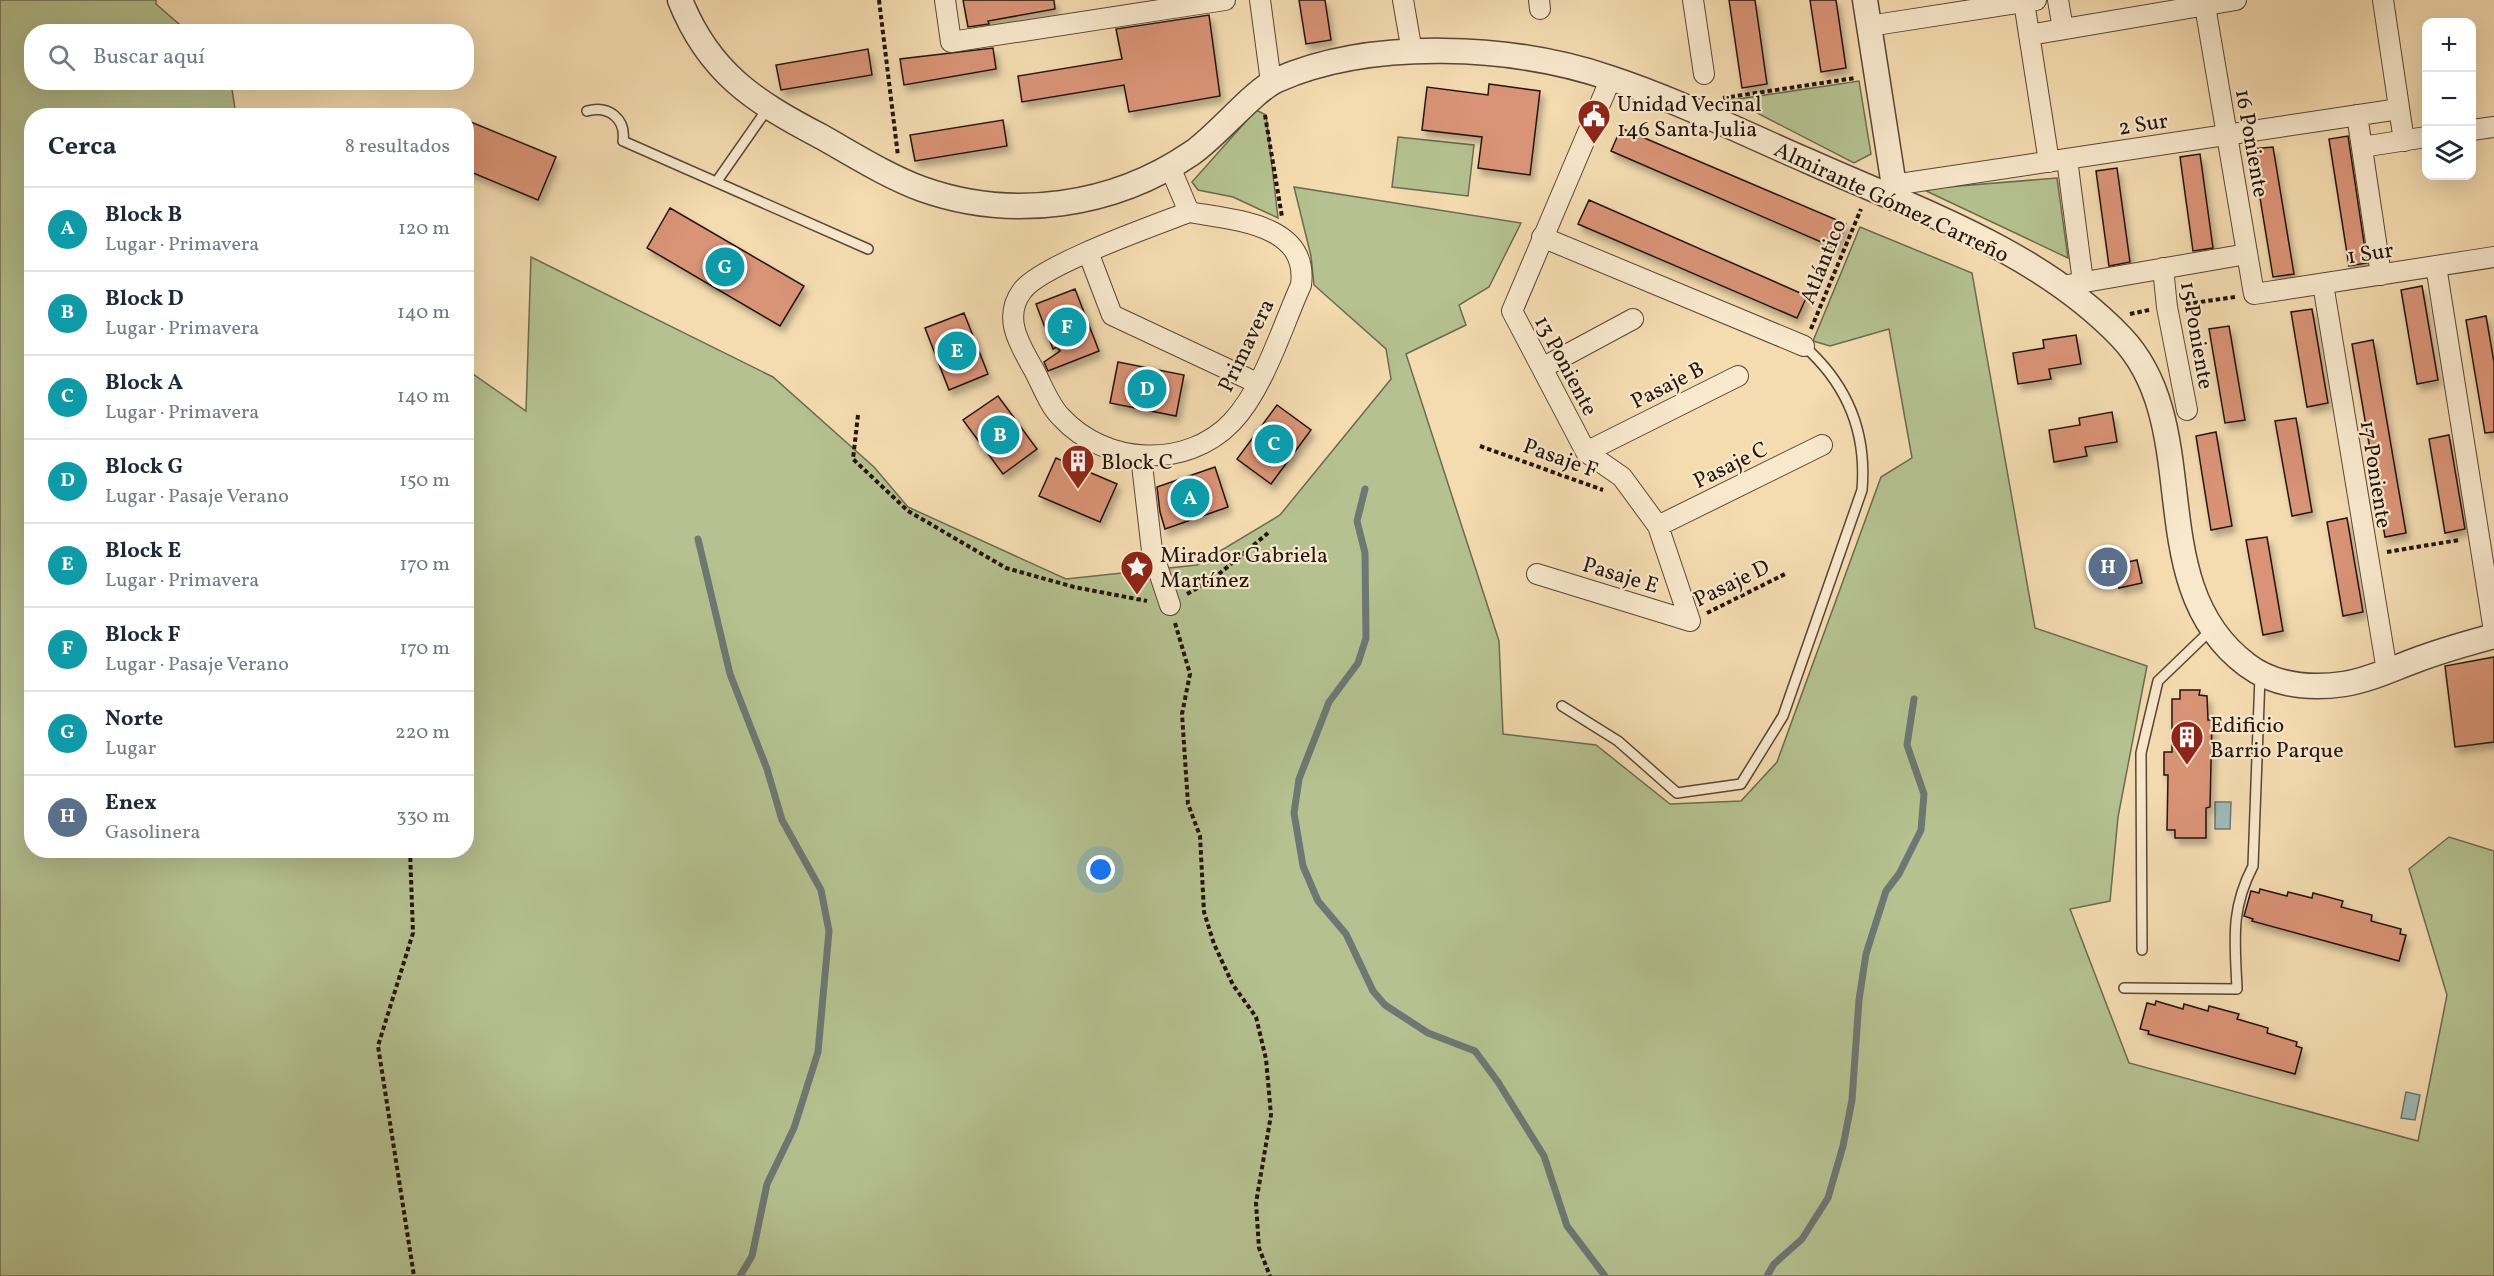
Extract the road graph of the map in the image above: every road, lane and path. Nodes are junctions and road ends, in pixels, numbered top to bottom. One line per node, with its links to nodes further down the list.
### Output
1 (680, 0): 23 (street, Almirante Gómez Carreño)
2 (879, 0): 35 (path)
3 (945, 0): 4 (street)
4 (1225, 0)
5 (1260, 0): 21 (street)
6 (1403, 0): 17 (street)
7 (1693, 0): 18 (street)
8 (1865, 0): 14 (street)
9 (2058, 0): 15 (street)
10 (2235, 0): 13 (street)
11 (2383, 0): 24 (street)
12 (2030, 1): 14 (street); 16 (street)
13 (2205, 2): 15 (street); 29 (street, 16 Poniente)
14 (1869, 26): 19 (street)
15 (2063, 29): 16 (street)
16 (2029, 35): 33 (street)
17 (1412, 52): 20 (street, Almirante Gómez Carreño); 21 (street, Almirante Gómez Carreño)
18 (1704, 74)
19 (1876, 75): 22 (path); 38 (street)
20 (1611, 78): 37 (street, Almirante Gómez Carreño); 40 (street, 13 Poniente)
21 (1271, 82): 34 (street, Almirante Gómez Carreño); 41 (path)
22 (1712, 99)
23 (768, 108): 35 (street, Almirante Gómez Carreño); 36 (lane)
24 (2399, 108): 26 (street, 2 Sur); 31 (street)
25 (587, 111): 36 (lane)
26 (2357, 115): 29 (street, 2 Sur); 32 (street)
27 (2494, 127): 28 (street)
28 (2476, 129)
29 (2227, 135): 33 (street, 2 Sur); 44 (street, 16 Poniente)
30 (2422, 138): 31 (street)
31 (2404, 141): 32 (street)
32 (2362, 147): 48 (street)
33 (2058, 160): 38 (street, 2 Sur); 49 (street)
34 (1170, 167): 35 (street, Almirante Gómez Carreño); 39 (street)
35 (901, 180)
36 (717, 181): 42 (lane)
37 (1869, 188): 38 (street, Almirante Gómez Carreño); 53 (path, Atlántico)
38 (1894, 192): 49 (street, Almirante Gómez Carreño)
39 (1189, 212): 41 (street); 43 (street, Primavera)
40 (1542, 237): 53 (street); 54 (street, 13 Poniente)
41 (1286, 238): 56 (street, Primavera)
42 (868, 249)
43 (1088, 252): 56 (street); 62 (street, Primavera)
44 (2247, 254): 47 (street); 51 (street, 16 Poniente)
45 (2494, 257): 46 (street, 1 Sur)
46 (2436, 266): 48 (street, 1 Sur); 66 (street)
47 (2163, 268): 49 (street); 57 (street, 15 Poniente)
48 (2381, 275): 50 (street, 1 Sur)
49 (2073, 284): 72 (street, Almirante Gómez Carreño)
50 (2323, 284): 51 (street, 1 Sur); 67 (street, 17 Poniente)
51 (2254, 294)
52 (1633, 319): 54 (street)
53 (1804, 346): 77 (lane)
54 (1542, 368): 61 (street, 13 Poniente)
55 (1738, 376): 61 (street, Pasaje B)
56 (1257, 383): 62 (street, Primavera)
57 (2187, 410)
58 (858, 415): 70 (path)
59 (1480, 446): 63 (path, Pasaje F)
60 (1822, 446): 64 (street, Pasaje C)
61 (1586, 452): 63 (street, 13 Poniente)
62 (1140, 456): 70 (street)
63 (1622, 477): 64 (street, 13 Poniente)
64 (1658, 526): 71 (street, 13 Poniente)
65 (1268, 533): 70 (path)
66 (2481, 536): 67 (path); 73 (street)
67 (2365, 555): 75 (street, 17 Poniente)
68 (1787, 573): 71 (path, Pasaje D)
69 (1537, 574): 71 (street, Pasaje E)
70 (1170, 605): 82 (path)
71 (1690, 621)
72 (2212, 629): 76 (street, Almirante Gómez Carreño); 79 (lane)
73 (2494, 631)
74 (2494, 636): 75 (street, Almirante Gómez Carreño)
75 (2387, 671): 76 (street, Almirante Gómez Carreño)
76 (2260, 675): 80 (lane)
77 (1562, 706)
78 (410, 858): 81 (path)
79 (2142, 950)
80 (2124, 988)
81 (414, 1276)
82 (1270, 1276)

